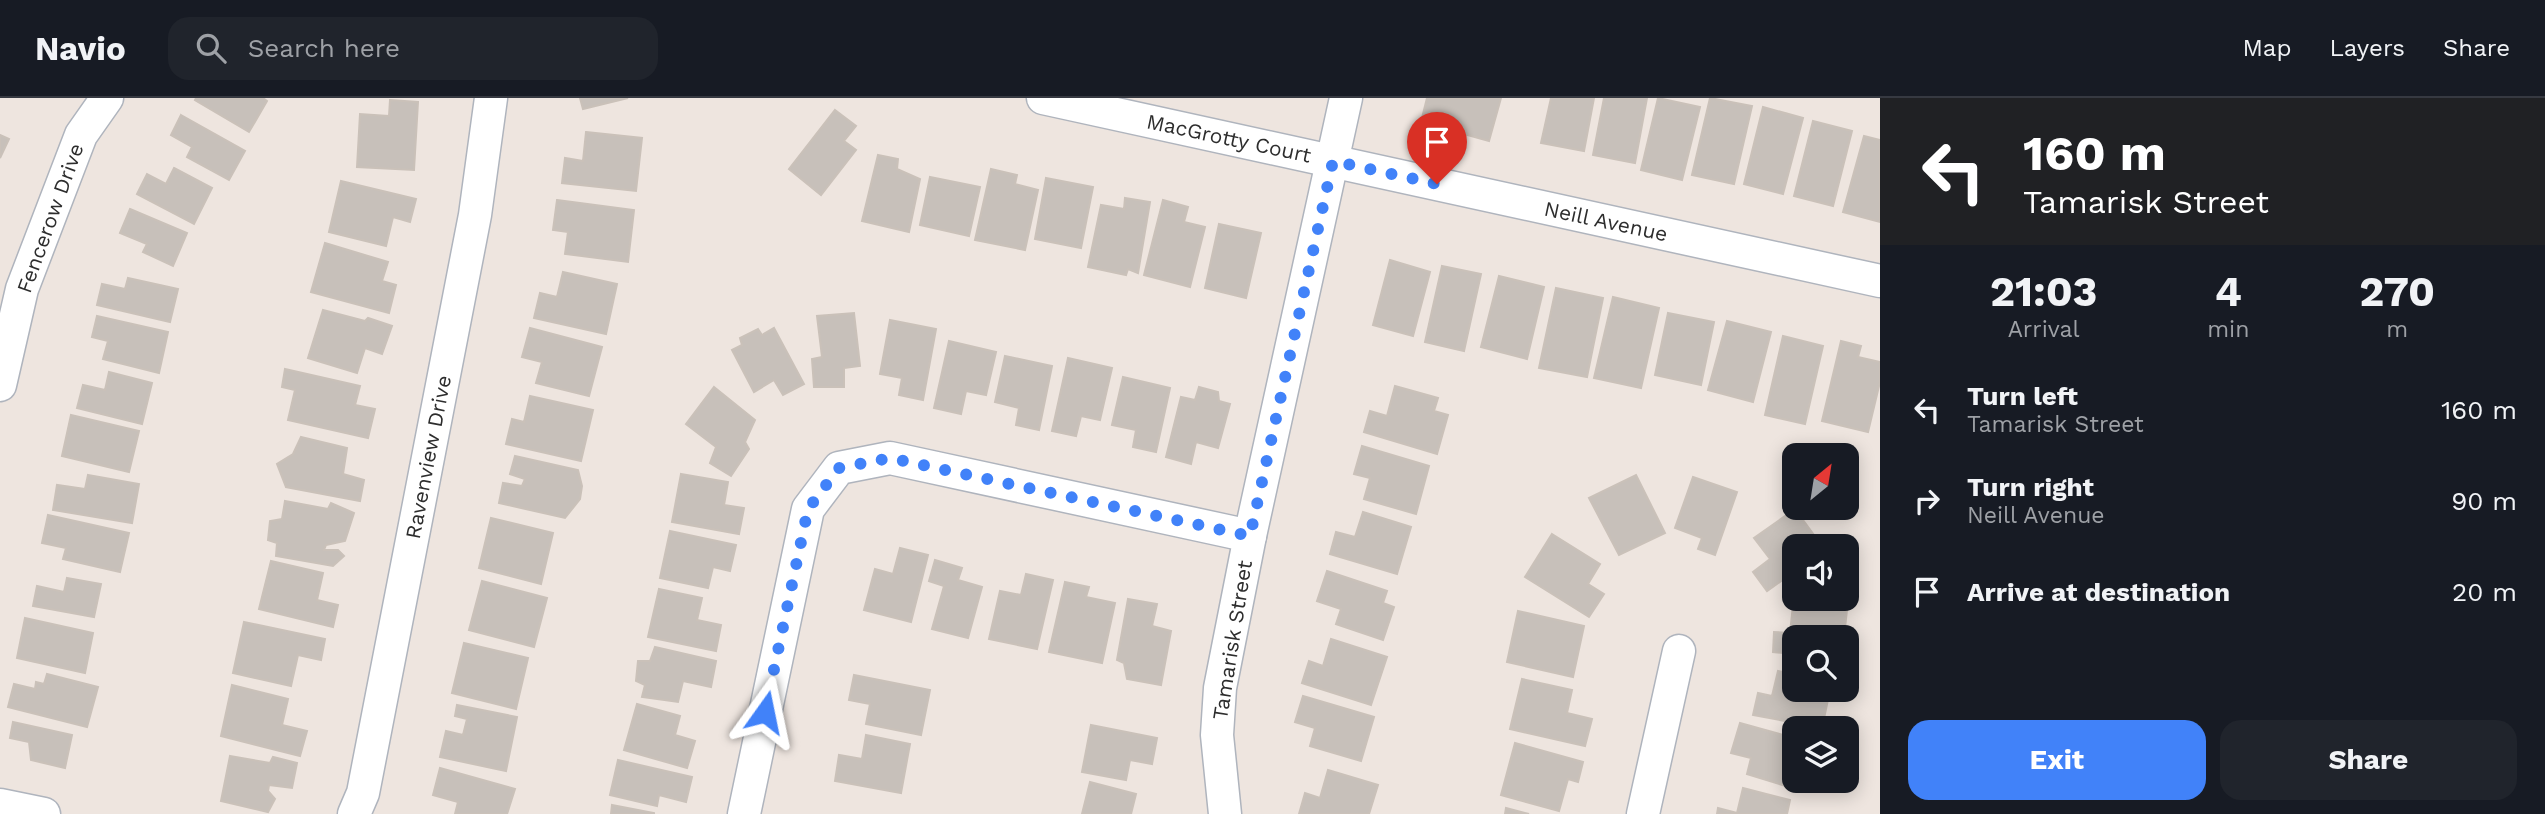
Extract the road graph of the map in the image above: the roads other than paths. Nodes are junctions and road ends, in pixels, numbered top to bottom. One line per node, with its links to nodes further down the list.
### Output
1 (107, 98): 7 (street, Fencerow Drive)
2 (491, 98): 13 (street, Ravenview Drive)
3 (1043, 98): 5 (street, MacGrotty Court)
4 (1346, 98): 5 (street, Tamarisk Street)
5 (1333, 161): 6 (street, Neill Avenue); 9 (street, Tamarisk Street)
6 (1880, 282)
7 (11, 286): 8 (street, Fencerow Drive)
8 (0, 386)
9 (1250, 536): 14 (street); 15 (street, Tamarisk Street)
10 (1679, 651): 16 (street)
11 (0, 805): 12 (street)
12 (44, 814)
13 (354, 814)
14 (744, 814)
15 (1226, 814)
16 (1643, 814)

